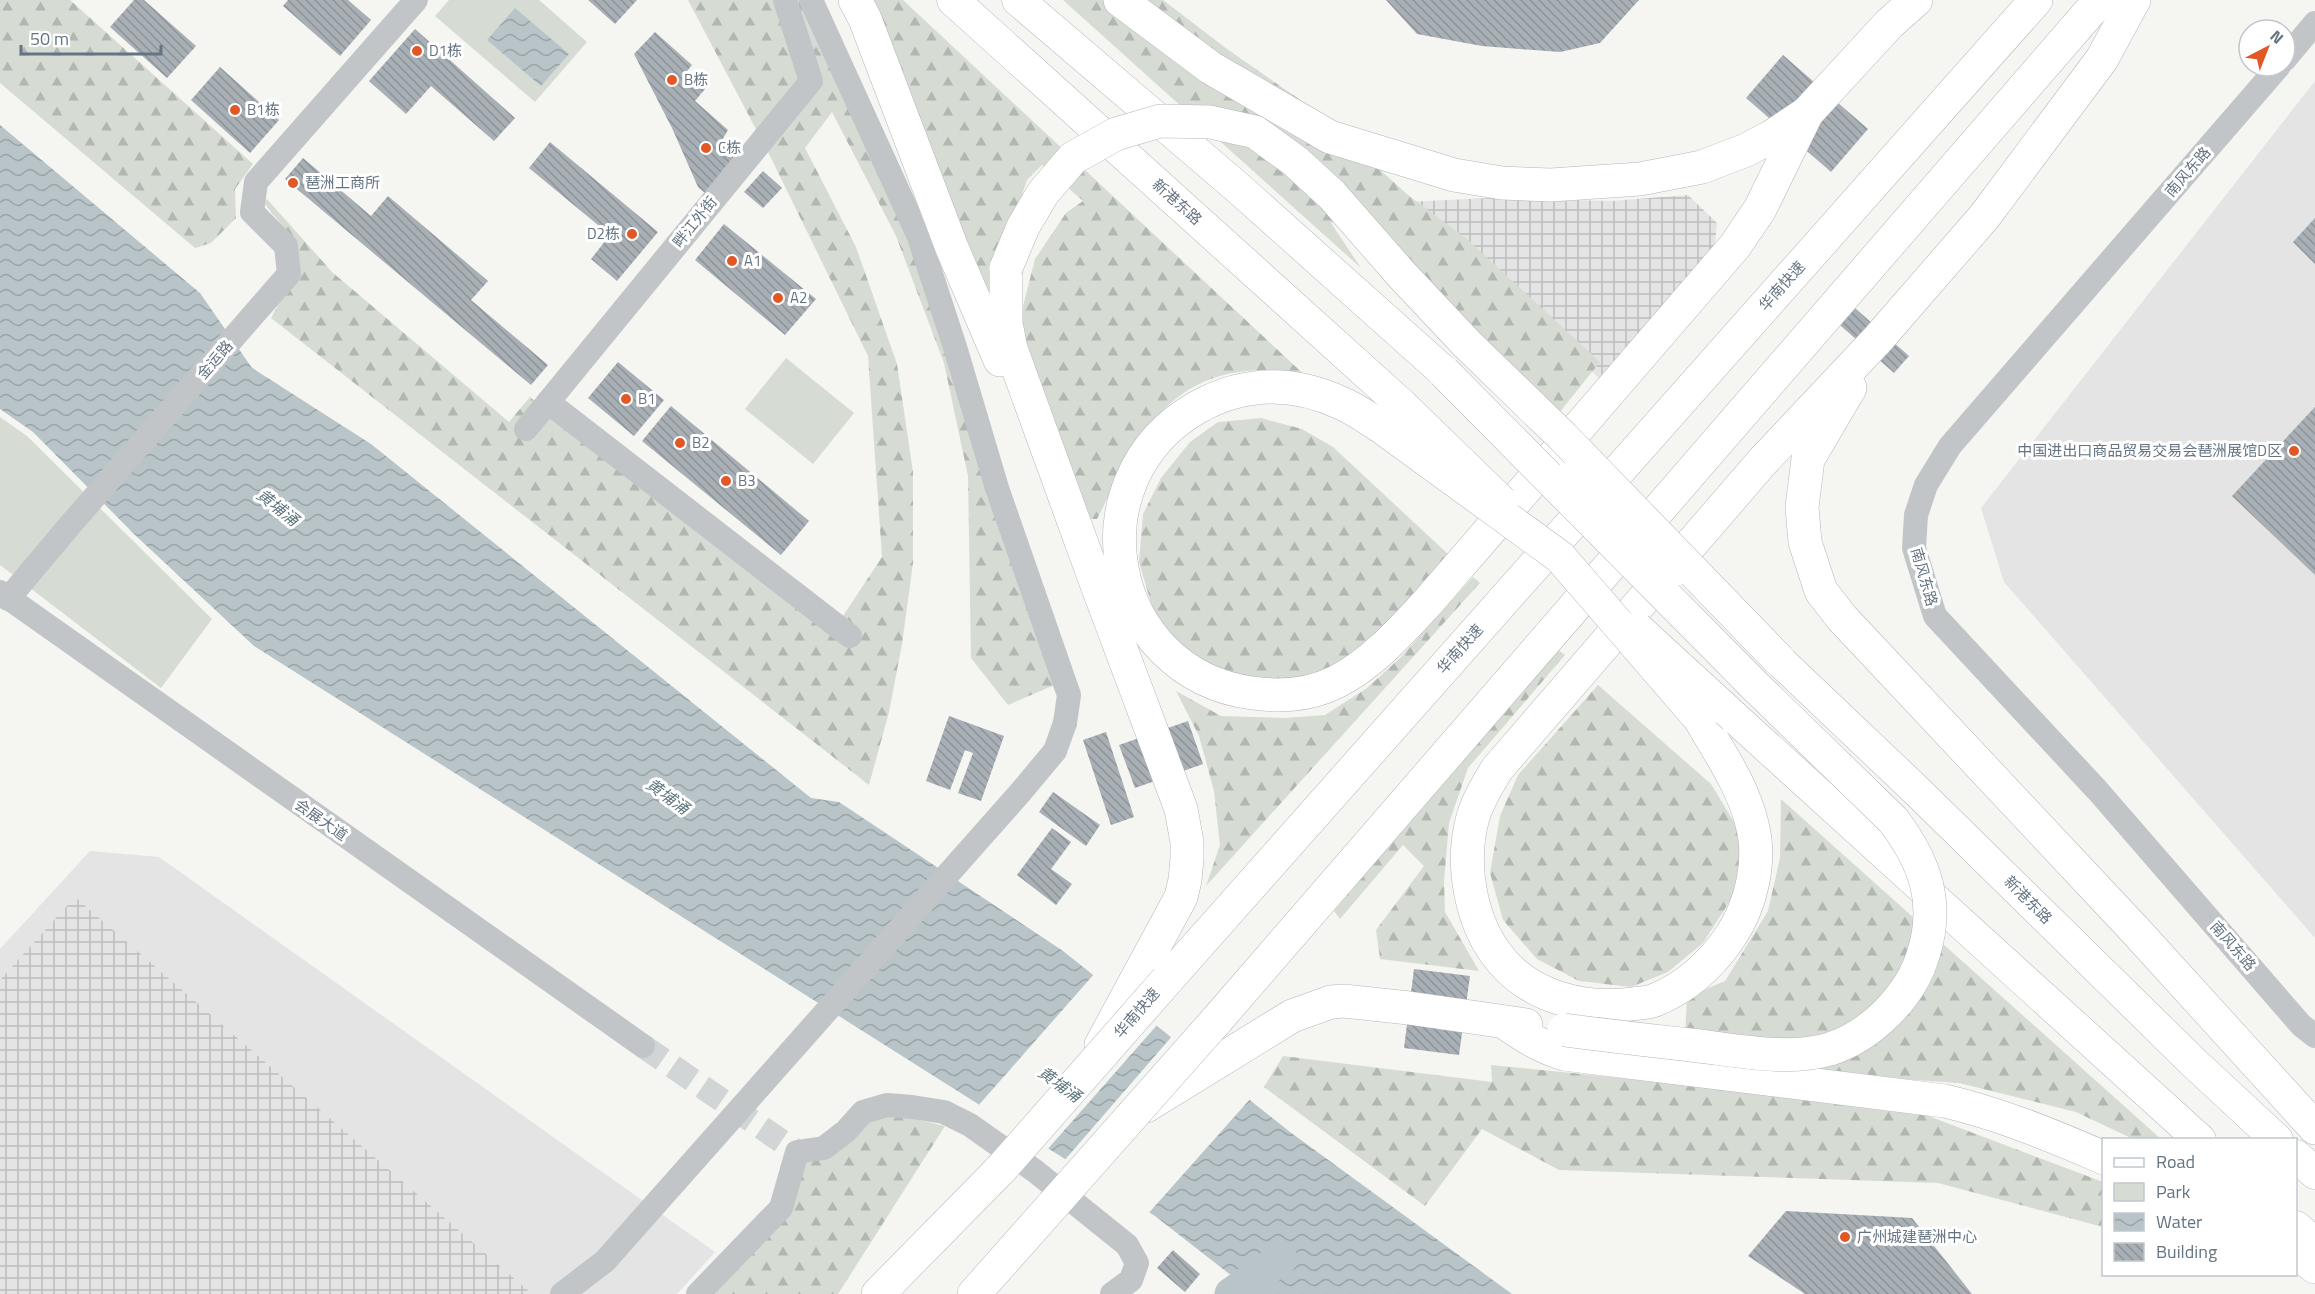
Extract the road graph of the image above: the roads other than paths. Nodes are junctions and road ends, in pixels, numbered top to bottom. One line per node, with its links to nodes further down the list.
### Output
1 (416, 0): 23 (street, 金运路)
2 (785, 0): 18 (street, 畔江外街)
3 (811, 0): 41 (street, bridge)
4 (855, 0): 22 (highway)
5 (953, 0): 19 (main road, 新港东路)
6 (1018, 0): 17 (main road)
7 (1120, 0): 15 (highway)
8 (1916, 0): 15 (highway)
9 (2036, 0): 26 (highway, 华南快速)
10 (2100, 0): 30 (highway, bridge)
11 (2134, 0): 16 (highway)
12 (2315, 24): 13 (street)
13 (2297, 45)
14 (2269, 78): 28 (street, 南风东路)
15 (1807, 113): 19 (highway)
16 (1878, 339): 21 (highway, bridge); 31 (highway)
17 (1444, 372): 25 (main road, 新港东路, bridge); 27 (highway, bridge)
18 (548, 402): 20 (street, 畔江外街); 24 (street)
19 (1391, 415): 21 (highway, bridge)
20 (526, 429)
21 (1560, 557): 32 (main road, bridge)
22 (1094, 577): 25 (highway, bridge); 26 (highway)
23 (4, 596): 29 (street, 会展大道)
24 (849, 636)
25 (1779, 660): 33 (main road, 新港东路)
26 (1157, 971): 43 (highway, 华南快速, bridge)
27 (1504, 1022): 30 (highway, bridge); 34 (highway)
28 (2315, 1036)
29 (643, 1046)
30 (1135, 1112): 44 (highway, bridge)
31 (2315, 1128)
32 (2198, 1138)
33 (2275, 1138)
34 (2102, 1158)
35 (2297, 1158): 36 (main road)
36 (2315, 1173)
37 (2297, 1229): 38 (main road)
38 (2315, 1245)
39 (2297, 1254): 40 (highway)
40 (2315, 1267)
41 (562, 1294)
42 (698, 1294): 45 (street)
43 (878, 1294)
44 (974, 1294)
45 (1112, 1294)

